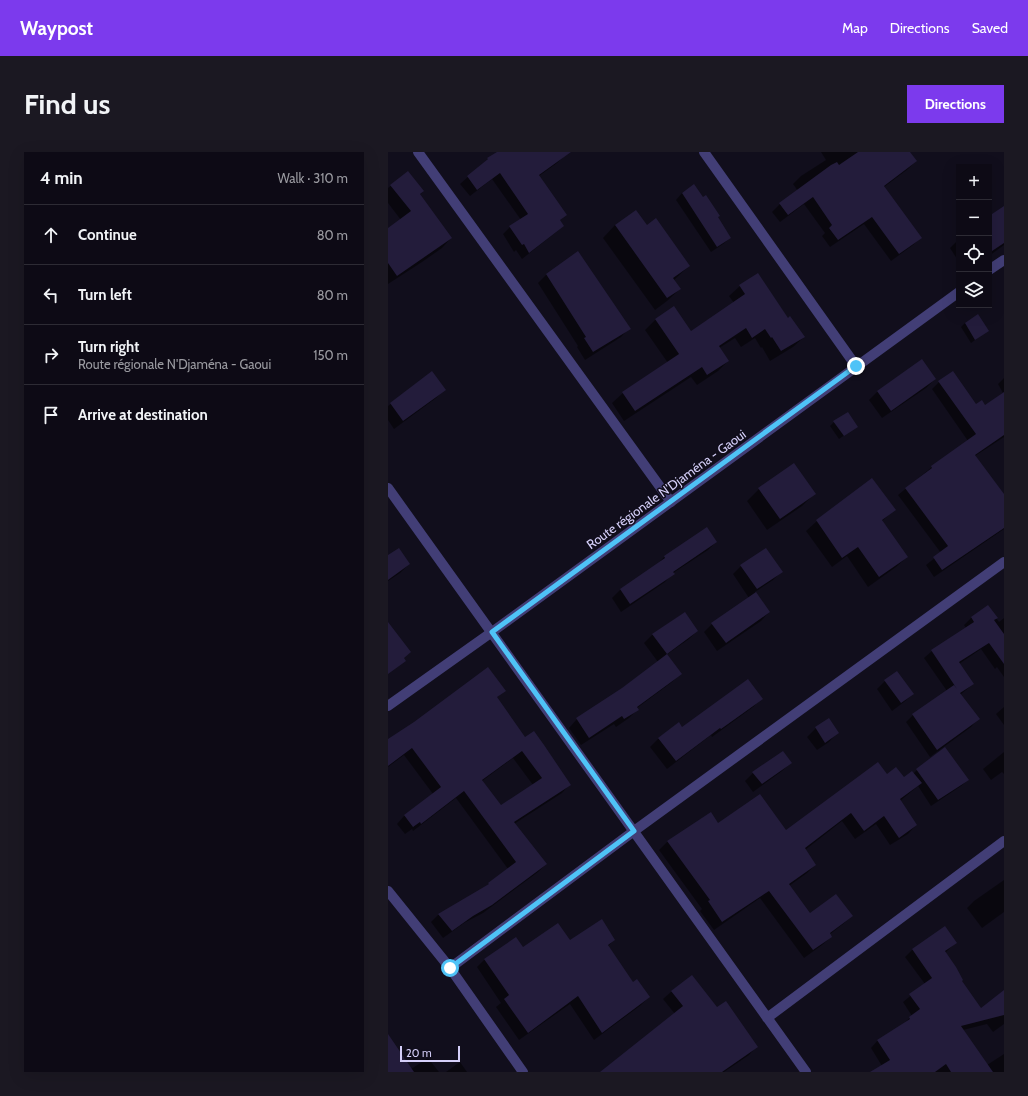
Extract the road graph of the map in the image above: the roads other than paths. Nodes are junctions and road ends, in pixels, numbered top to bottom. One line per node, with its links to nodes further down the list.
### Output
1 (418, 152): 8 (street)
2 (704, 152): 6 (street)
3 (1004, 260): 4 (street)
4 (992, 268)
5 (956, 294): 6 (street, Route régionale N'Djaména - Gaoui)
6 (856, 366): 8 (street, Route régionale N'Djaména - Gaoui)
7 (388, 488): 10 (street)
8 (671, 502): 10 (street, Route régionale N'Djaména - Gaoui)
9 (1004, 562): 12 (street)
10 (492, 632): 11 (street, Route régionale N'Djaména - Gaoui); 12 (street)
11 (388, 706)
12 (634, 831): 15 (street); 16 (street)
13 (1004, 841): 16 (street)
14 (388, 890): 15 (street)
15 (450, 968): 17 (street)
16 (767, 1018): 18 (street)
17 (523, 1072)
18 (806, 1072)

